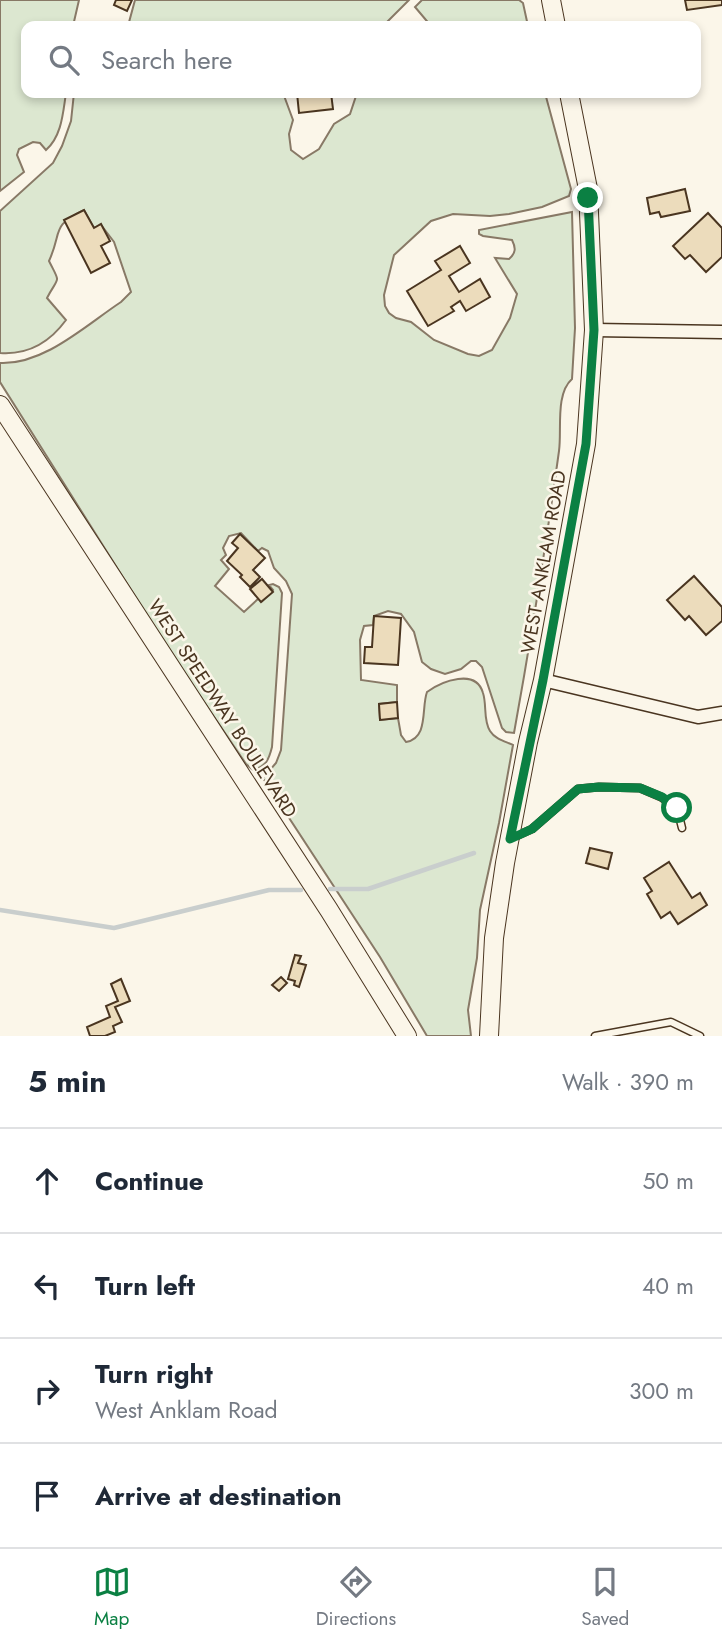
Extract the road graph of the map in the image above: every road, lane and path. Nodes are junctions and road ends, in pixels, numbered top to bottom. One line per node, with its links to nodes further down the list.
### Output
1 (551, 0): 2 (main road)
2 (555, 21)
3 (570, 98): 4 (main road, WEST ANKLAM ROAD)
4 (594, 330): 5 (street); 7 (main road, WEST ANKLAM ROAD)
5 (722, 332)
6 (0, 405): 11 (main road, WEST SPEEDWAY BOULEVARD)
7 (543, 680): 8 (street); 10 (main road, WEST ANKLAM ROAD)
8 (722, 713)
9 (682, 828): 10 (lane)
10 (510, 839): 12 (main road, WEST ANKLAM ROAD)
11 (407, 1036)
12 (489, 1036)
13 (595, 1036): 14 (lane)
14 (700, 1036)

